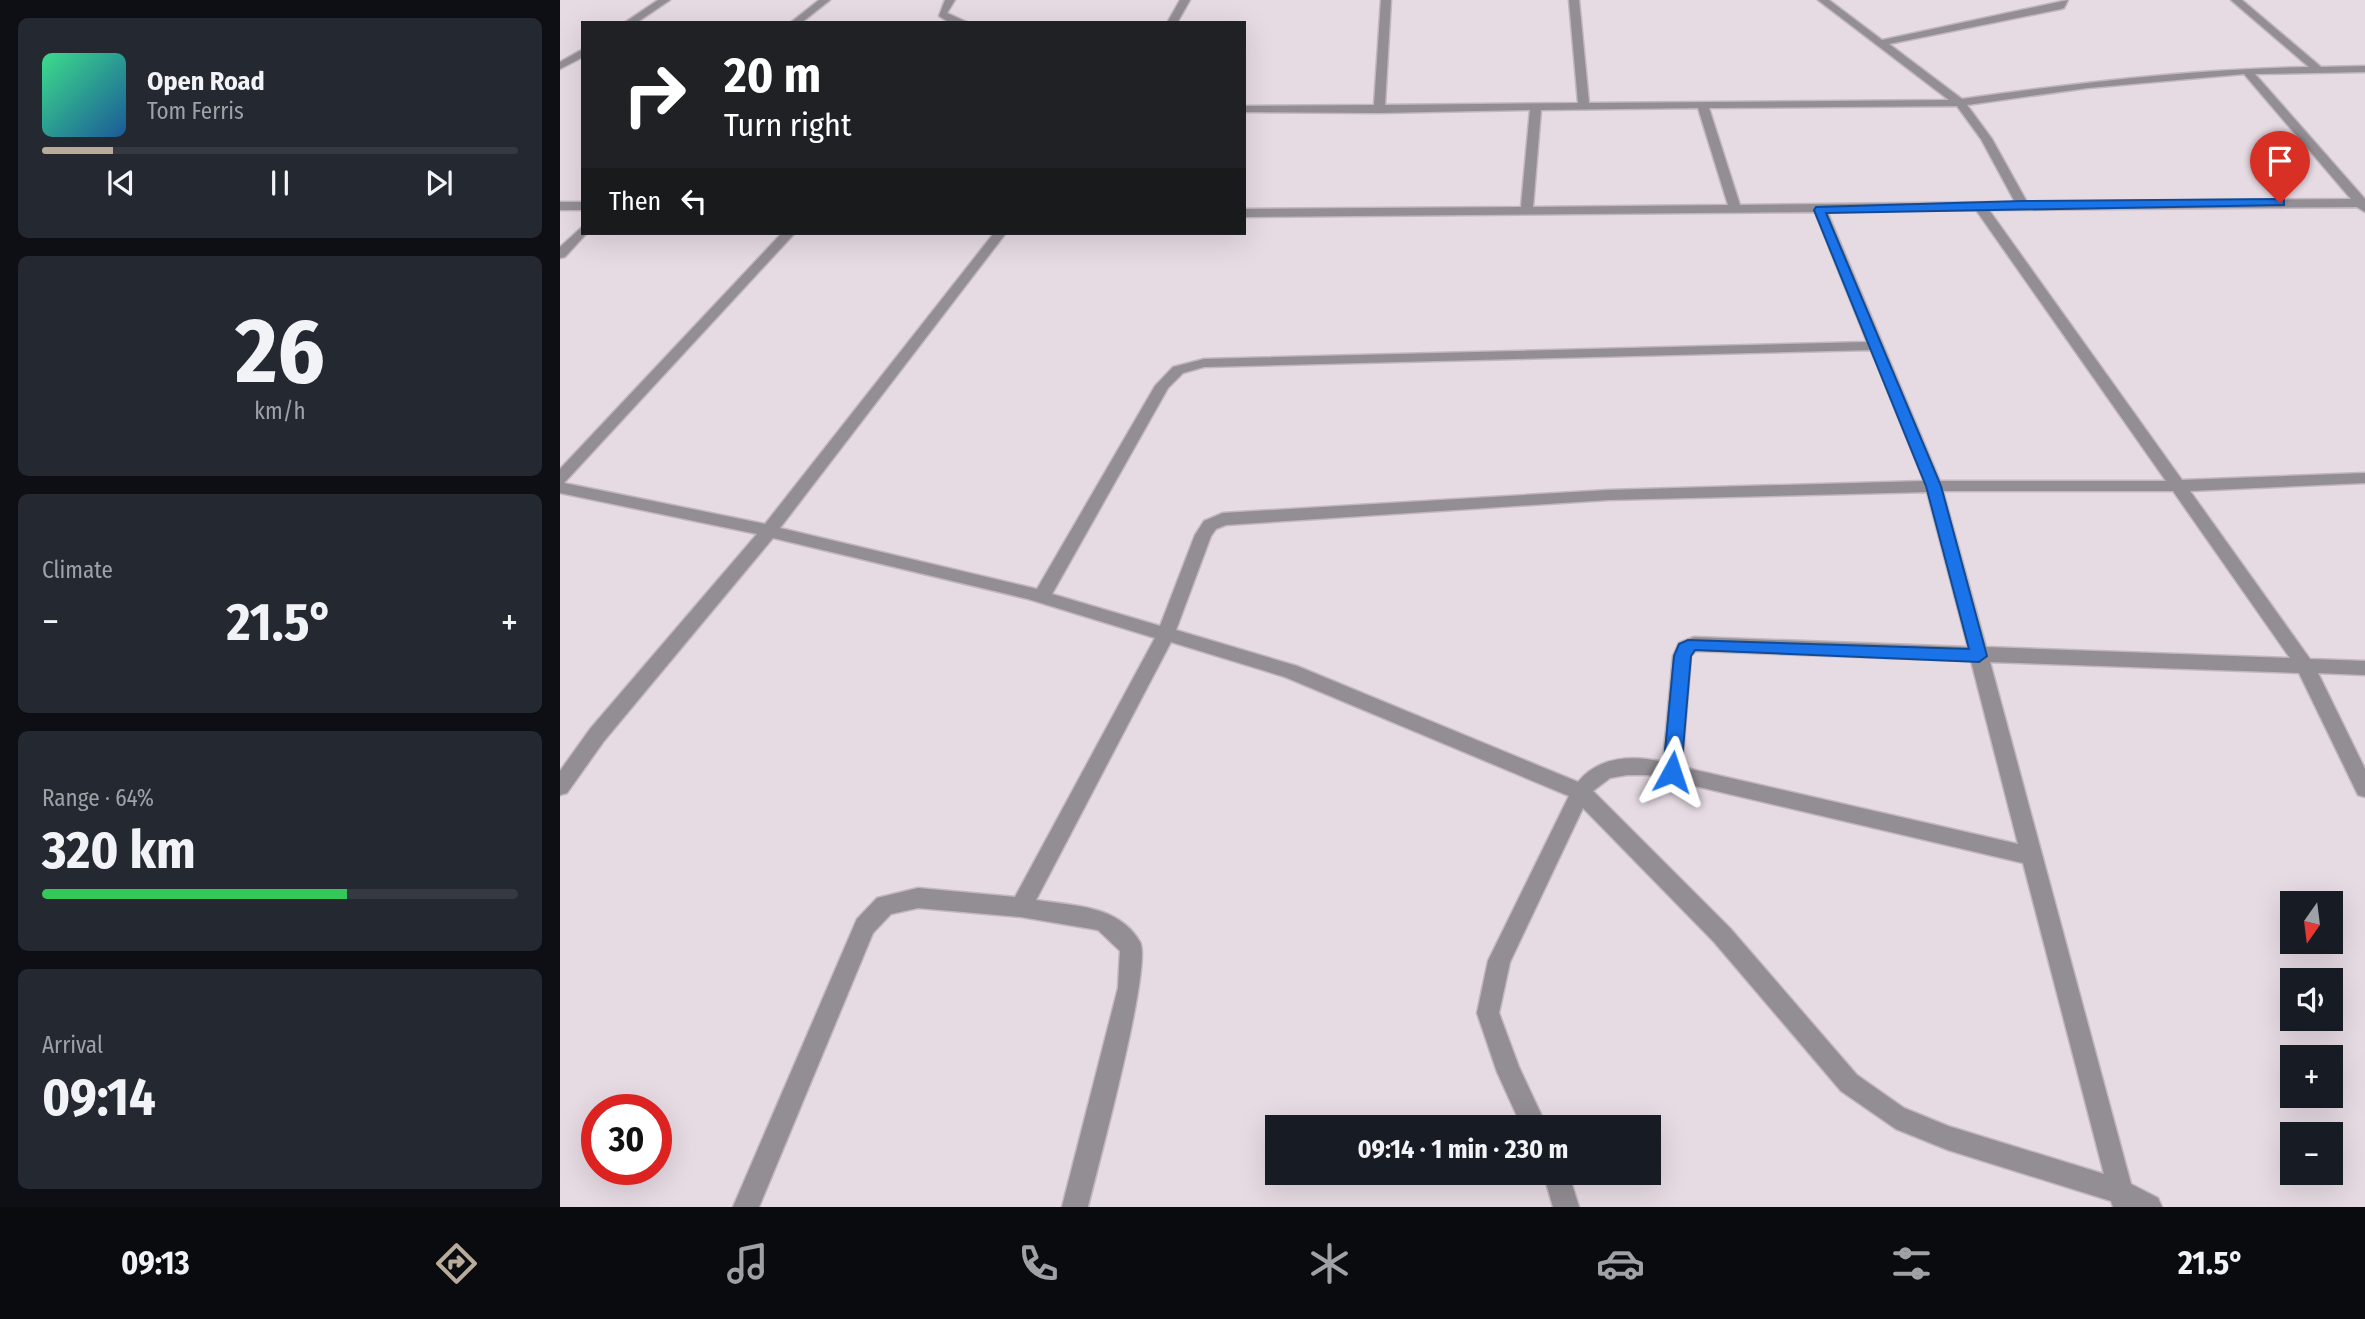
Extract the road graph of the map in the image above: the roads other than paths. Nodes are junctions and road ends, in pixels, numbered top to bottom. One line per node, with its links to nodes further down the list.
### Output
1 (665, 0): 10 (street)
2 (825, 0): 11 (street)
3 (950, 0): 12 (street)
4 (1185, 0): 13 (street)
5 (1386, 0): 25 (street)
6 (1574, 0): 23 (street)
7 (1823, 0): 14 (street)
8 (2063, 0): 14 (street)
9 (2236, 0): 18 (street)
10 (631, 21)
11 (798, 21)
12 (955, 21)
13 (1173, 21)
14 (1881, 43): 20 (street)
15 (565, 59): 16 (street)
16 (560, 66)
17 (2365, 69): 18 (street)
18 (2319, 70): 19 (street)
19 (2247, 71): 20 (street); 27 (street)
20 (1960, 103): 21 (street); 26 (street)
21 (1703, 106): 23 (street); 31 (street)
22 (1536, 108): 23 (street); 25 (street); 33 (street)
23 (1584, 108)
24 (1246, 109): 25 (street)
25 (1379, 110)
26 (2022, 204): 27 (street); 28 (street)
27 (2363, 204)
28 (1979, 205): 32 (street); 43 (street)
29 (560, 206): 30 (street)
30 (581, 206)
31 (1736, 210): 32 (street); 33 (street)
32 (1819, 210): 39 (street)
33 (1527, 211): 34 (street)
34 (1246, 213)
35 (581, 232): 38 (street)
36 (787, 235): 41 (street)
37 (998, 235): 45 (street)
38 (560, 254)
39 (1875, 346): 42 (street); 46 (street)
40 (2365, 478): 43 (street)
41 (560, 479)
42 (1934, 486): 43 (street); 47 (street); 48 (street)
43 (2176, 486): 49 (street)
44 (560, 488): 45 (street)
45 (769, 531): 46 (street); 52 (street)
46 (1041, 597): 47 (street)
47 (1166, 634): 54 (street); 56 (street)
48 (1979, 656): 49 (street); 51 (street); 55 (street)
49 (2304, 664): 50 (street); 53 (street)
50 (2365, 667)
51 (1672, 772): 54 (street); 55 (street)
52 (560, 787)
53 (2365, 789)
54 (1581, 792): 57 (street); 59 (street)
55 (2032, 856): 59 (street)
56 (1021, 907): 60 (street); 61 (street)
57 (1530, 1115)
58 (1559, 1185): 62 (street)
59 (2123, 1200): 63 (street)
60 (746, 1207)
61 (1075, 1207)
62 (1566, 1207)
63 (2149, 1207)

